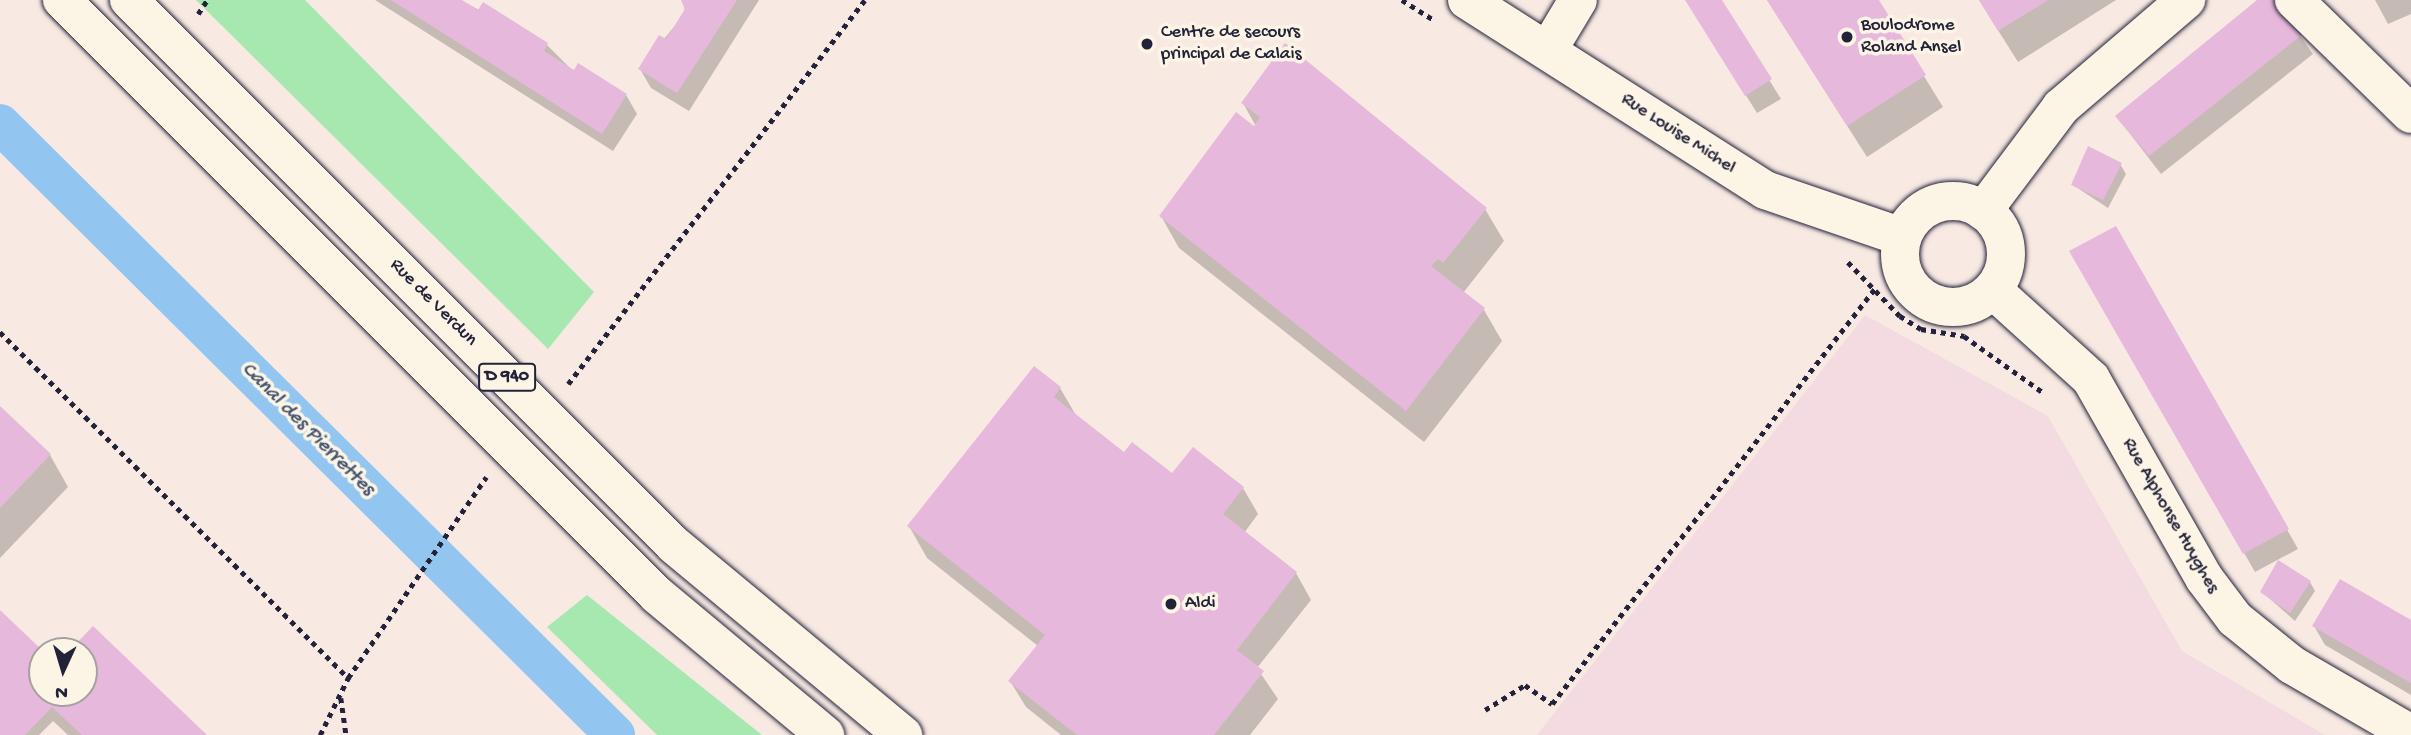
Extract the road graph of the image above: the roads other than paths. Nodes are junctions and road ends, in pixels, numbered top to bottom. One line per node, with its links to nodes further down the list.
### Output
1 (62, 0): 13 (main road, D 940)
2 (129, 0): 14 (main road, Rue de Verdun / D 940)
3 (1578, 0): 7 (main road)
4 (2186, 0): 9 (main road)
5 (2294, 0): 8 (main road)
6 (1457, 14): 7 (main road, Rue Louise Michel)
7 (1548, 50): 10 (main road, Rue Louise Michel)
8 (2411, 114)
9 (1983, 211): 10 (main road); 11 (main road)
10 (1902, 237): 11 (main road)
11 (1993, 290): 12 (main road, Rue Alphonse Huyghes)
12 (2411, 734)
13 (825, 735)
14 (903, 735)

